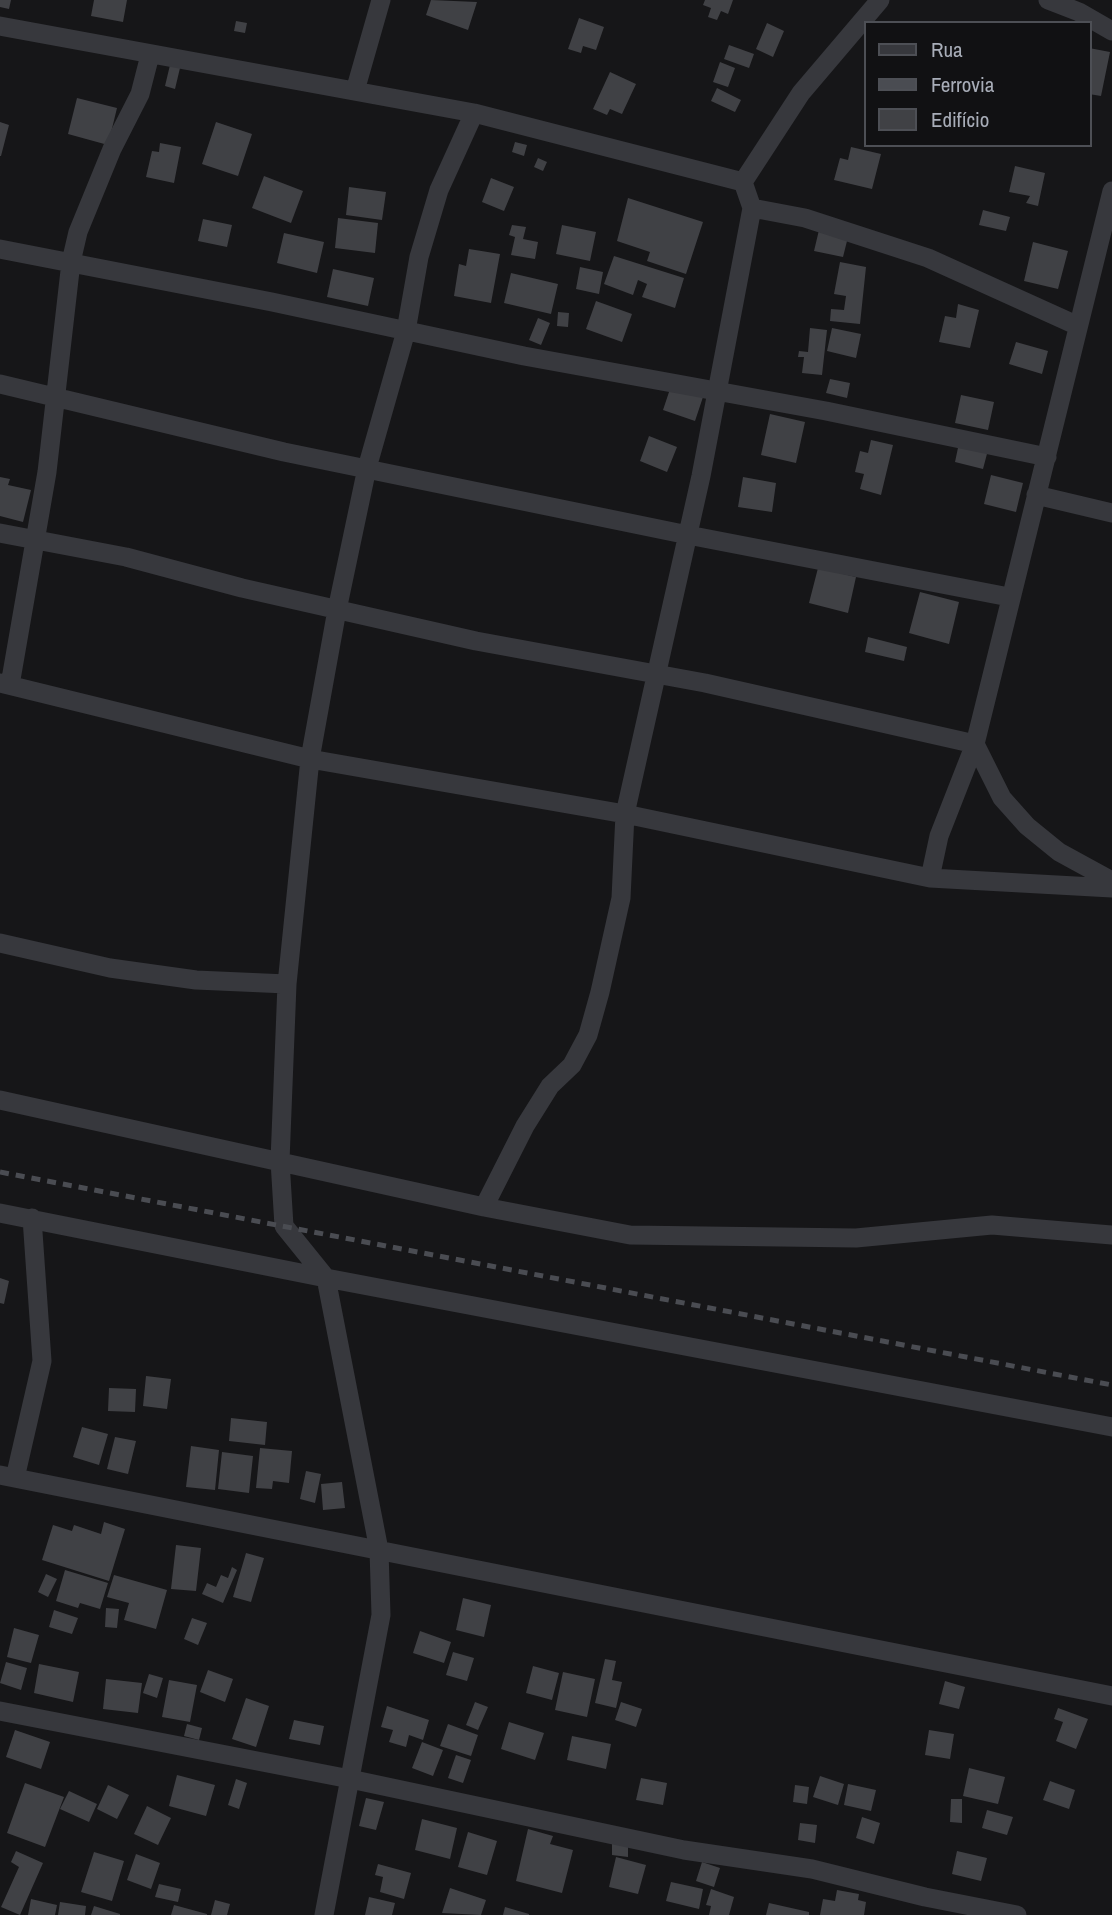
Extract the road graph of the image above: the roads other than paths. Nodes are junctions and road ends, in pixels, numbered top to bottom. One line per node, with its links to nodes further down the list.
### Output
1 (381, 0): 7 (street)
2 (880, 0): 9 (street)
3 (1048, 0): 5 (street)
4 (0, 26): 6 (street)
5 (1112, 31)
6 (150, 55): 7 (street); 13 (street)
7 (355, 91): 8 (street)
8 (474, 113): 9 (street); 15 (street)
9 (743, 182): 11 (street)
10 (1112, 191): 14 (street)
11 (752, 208): 14 (street); 17 (street)
12 (0, 249): 13 (street)
13 (71, 262): 15 (street); 18 (street)
14 (1076, 325): 19 (street)
15 (406, 331): 17 (street); 20 (street)
16 (0, 384): 18 (street)
17 (717, 391): 19 (street); 24 (street)
18 (57, 396): 20 (street); 25 (street)
19 (1047, 457): 21 (street)
20 (367, 468): 24 (street); 27 (street)
21 (1036, 495): 22 (street); 26 (street)
22 (1112, 513)
23 (0, 533): 25 (street)
24 (688, 536): 26 (street); 28 (street)
25 (36, 537): 27 (street); 29 (street)
26 (1009, 597): 30 (street)
27 (337, 610): 28 (street); 31 (street)
28 (655, 675): 30 (street); 32 (street)
29 (5, 684): 31 (street)
30 (975, 744): 33 (street); 34 (street)
31 (310, 759): 32 (street); 37 (street)
32 (625, 814): 33 (street); 40 (street)
33 (930, 878): 35 (street)
34 (1112, 881)
35 (1112, 888)
36 (0, 943): 37 (street)
37 (287, 984): 39 (street)
38 (0, 1100): 39 (street)
39 (280, 1161): 40 (street); 44 (street)
40 (484, 1207): 43 (street)
41 (0, 1213): 42 (street)
42 (32, 1219): 44 (street); 46 (street)
43 (1112, 1235)
44 (326, 1278): 45 (street); 47 (street)
45 (1112, 1427)
46 (8, 1476): 47 (street)
47 (379, 1550): 48 (street); 50 (street)
48 (1112, 1696)
49 (0, 1712): 50 (street)
50 (350, 1779): 51 (street); 52 (street)
51 (324, 1915)
52 (1017, 1915)

